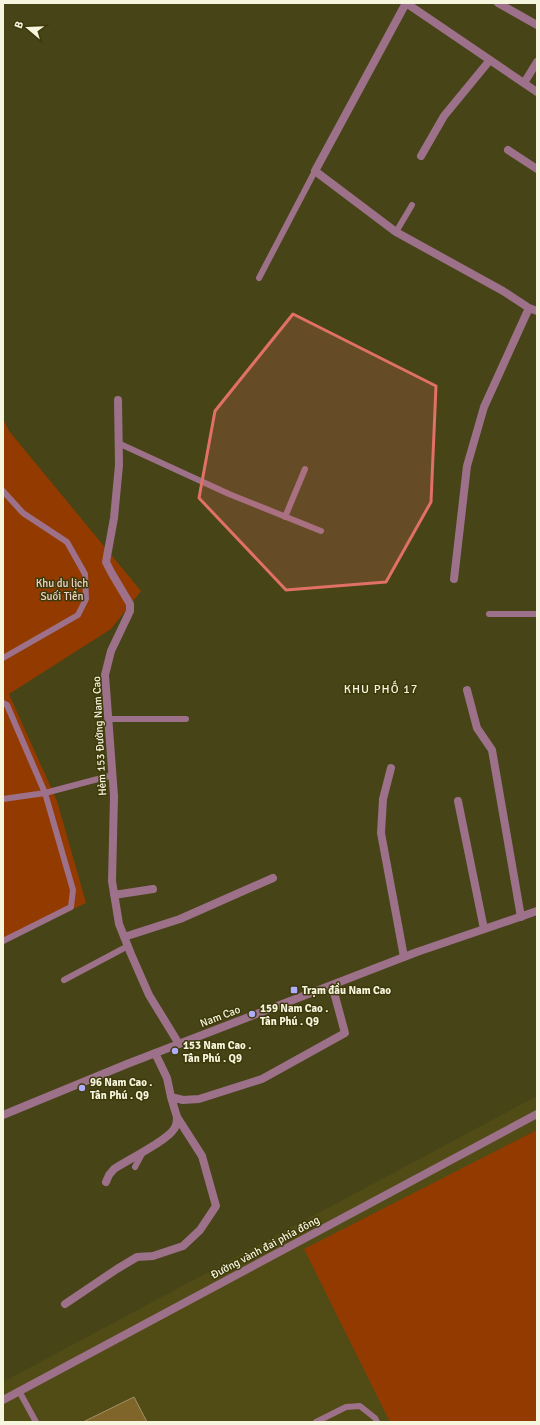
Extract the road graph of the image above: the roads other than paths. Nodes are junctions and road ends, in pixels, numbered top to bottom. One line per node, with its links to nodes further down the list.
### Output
1 (406, 3): 4 (street); 11 (street)
2 (498, 3): 3 (street)
3 (537, 25)
4 (490, 60): 6 (street); 9 (street)
5 (537, 62): 6 (street)
6 (524, 83): 7 (street)
7 (537, 92)
8 (508, 150): 10 (street)
9 (422, 156)
10 (537, 169)
11 (315, 171): 13 (street); 14 (lane)
12 (412, 205): 13 (lane)
13 (396, 232): 15 (street)
14 (259, 278)
15 (533, 309): 22 (street)
16 (118, 400): 17 (street, Hẻm 153 Đường Nam Cao)
17 (118, 443): 20 (lane); 29 (street, Hẻm 153 Đường Nam Cao)
18 (306, 469): 20 (lane)
19 (3, 490): 25 (lane)
20 (286, 517): 21 (lane)
21 (321, 531)
22 (454, 579)
23 (490, 614): 24 (lane)
24 (537, 614)
25 (3, 658)
26 (467, 690): 39 (street)
27 (3, 703): 32 (lane)
28 (186, 718): 29 (lane)
29 (108, 719): 31 (street, Hẻm 153 Đường Nam Cao)
30 (391, 768): 44 (street)
31 (113, 775): 32 (lane); 37 (street, Hẻm 153 Đường Nam Cao)
32 (45, 793): 33 (lane); 42 (lane)
33 (3, 800)
34 (458, 801): 40 (street)
35 (273, 878): 41 (street)
36 (153, 889): 37 (street)
37 (114, 895): 41 (street, Hẻm 153 Đường Nam Cao)
38 (537, 911): 39 (street, Nam Cao)
39 (521, 917): 40 (street, Nam Cao)
40 (484, 929): 44 (street, Nam Cao)
41 (124, 937): 43 (street, Hẻm 153 Đường Nam Cao)
42 (3, 941)
43 (128, 946): 45 (lane); 47 (street, Hẻm 153 Đường Nam Cao)
44 (404, 958): 46 (street, Nam Cao)
45 (64, 980)
46 (332, 985): 47 (street, Nam Cao); 49 (street)
47 (179, 1044): 48 (street, Nam Cao)
48 (155, 1053): 49 (street); 51 (street, Nam Cao)
49 (171, 1097): 52 (street)
50 (537, 1114): 57 (street, Đường vành đai phía đông)
51 (3, 1115)
52 (177, 1117): 53 (street); 56 (street)
53 (144, 1151): 54 (lane); 55 (street)
54 (135, 1167)
55 (106, 1182)
56 (65, 1304)
57 (19, 1391): 58 (street, Đường vành đai phía đông); 59 (lane)
58 (3, 1400)
59 (36, 1422)
60 (316, 1422): 61 (lane)
61 (377, 1422)

